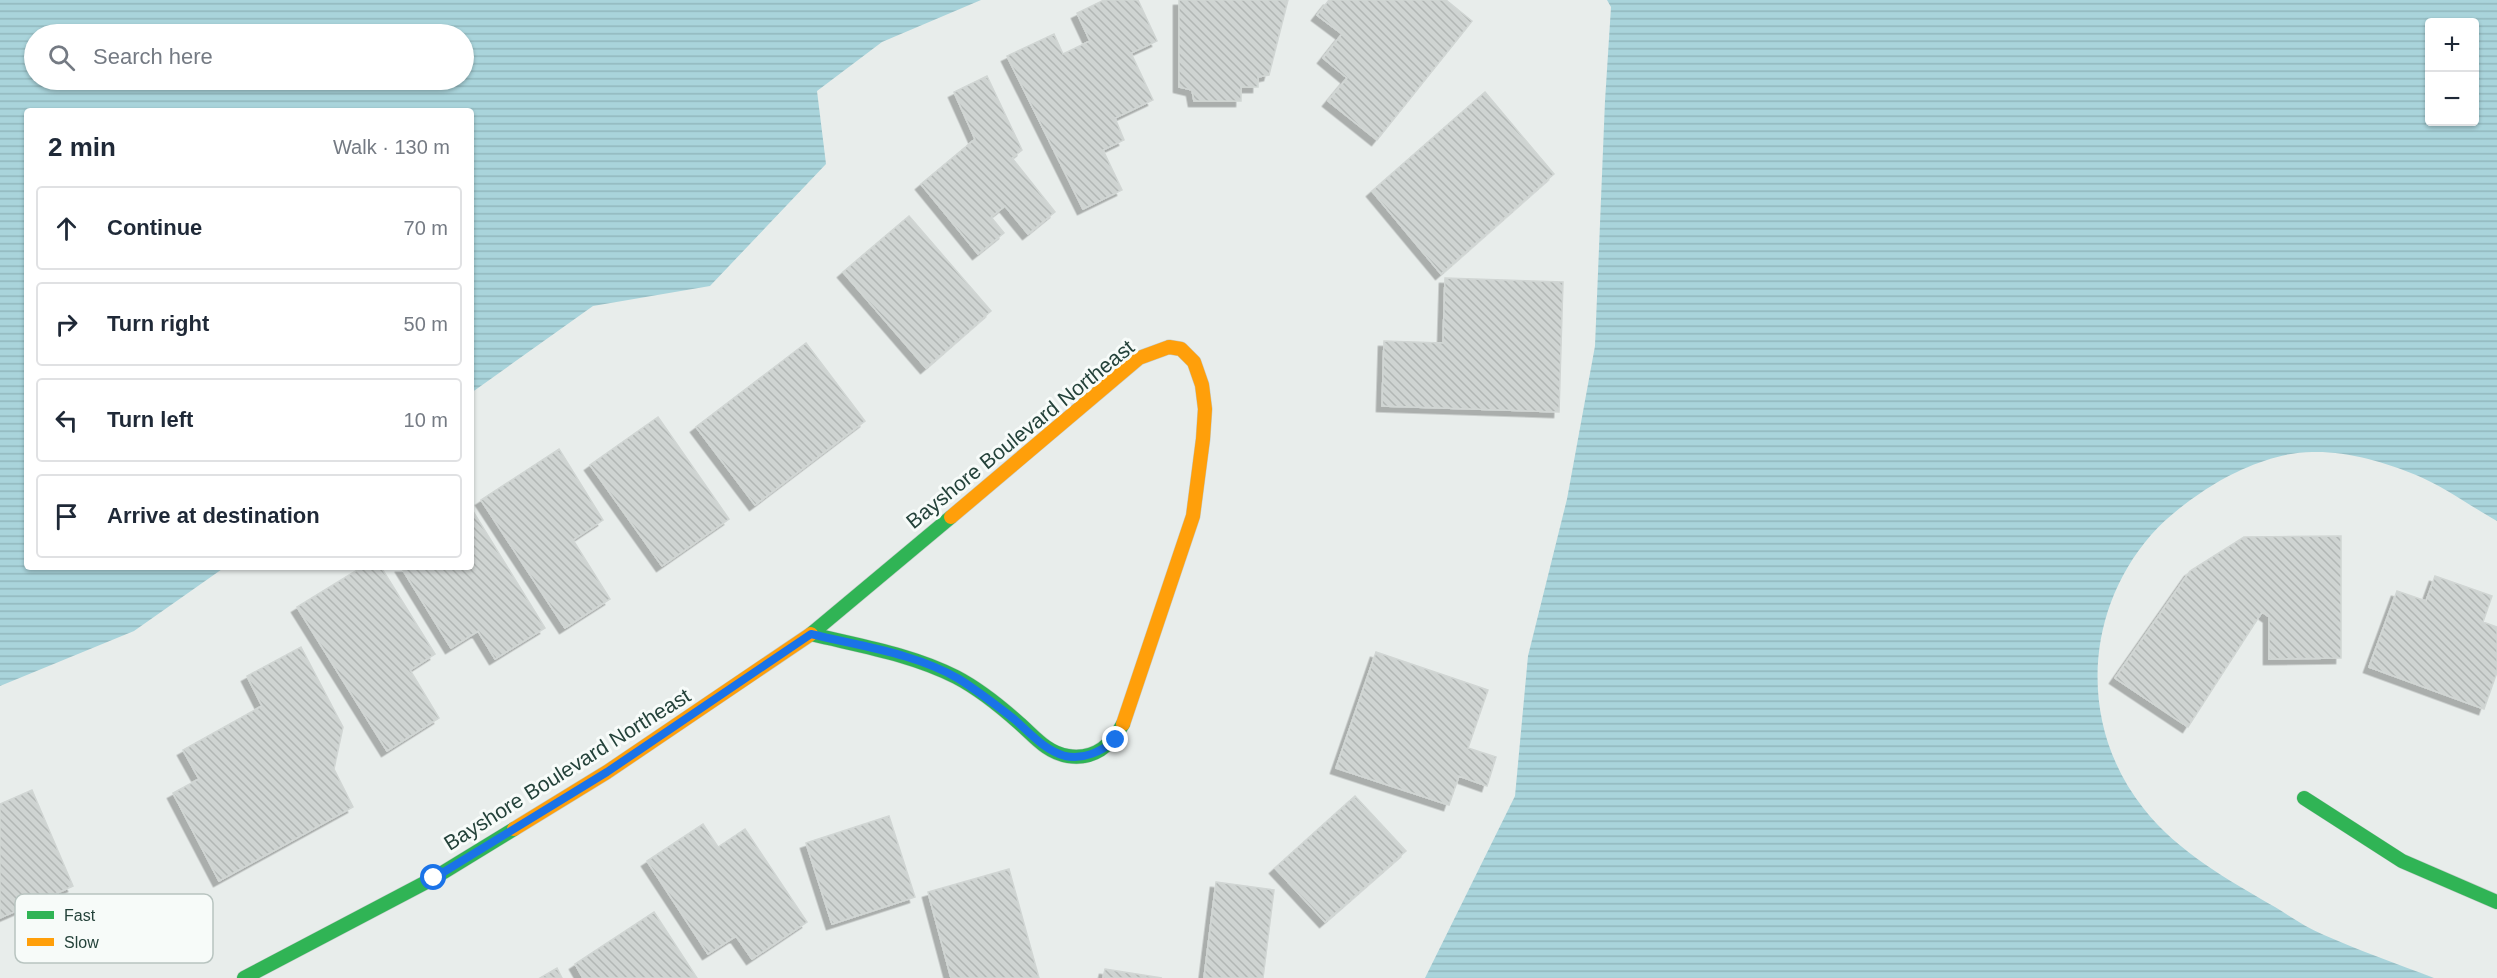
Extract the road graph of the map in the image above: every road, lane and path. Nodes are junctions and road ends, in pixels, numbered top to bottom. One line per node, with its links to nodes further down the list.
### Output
1 (811, 634): 1 (street, Bayshore Boulevard Northeast); 4 (street, Bayshore Boulevard Northeast)
2 (2304, 798): 3 (street)
3 (2497, 902)
4 (244, 978)

